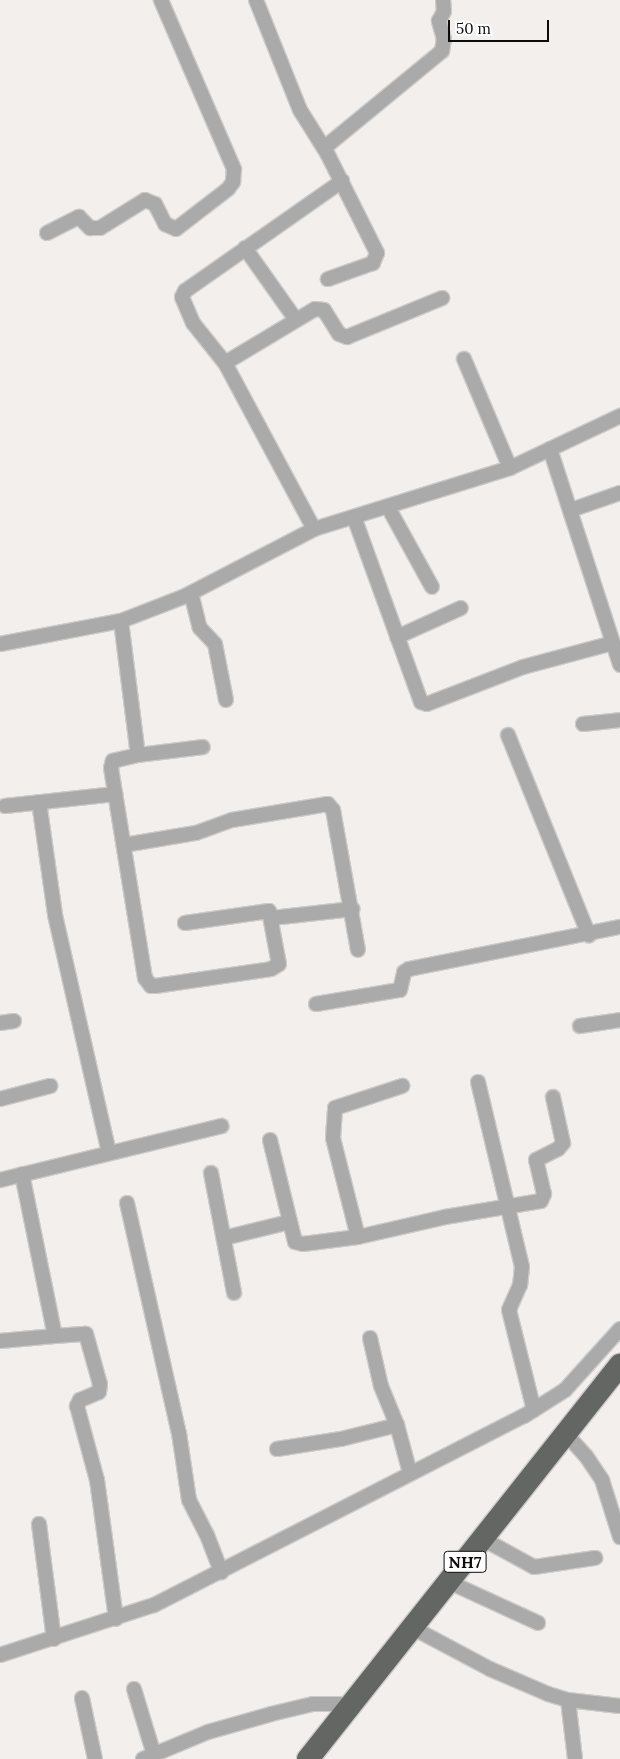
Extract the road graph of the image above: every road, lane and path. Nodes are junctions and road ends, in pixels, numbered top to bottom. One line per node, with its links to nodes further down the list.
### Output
1 (160, 0): 6 (street)
2 (256, 0): 4 (street)
3 (443, 0): 4 (street)
4 (324, 148): 5 (street)
5 (342, 181): 7 (street); 8 (street)
6 (47, 233)
7 (245, 248): 10 (street); 12 (street)
8 (328, 279)
9 (442, 298): 10 (street)
10 (296, 320): 12 (street)
11 (464, 358): 15 (street)
12 (225, 363): 20 (street)
13 (620, 416): 14 (street)
14 (550, 449): 15 (street); 18 (street)
15 (510, 468): 17 (street)
16 (620, 494): 18 (street)
17 (388, 507): 19 (street); 21 (street)
18 (571, 510): 26 (street)
19 (354, 517): 20 (street); 25 (street)
20 (314, 529): 22 (street)
21 (432, 587)
22 (191, 593): 24 (street); 29 (street)
23 (461, 608): 25 (street)
24 (121, 621): 27 (street); 34 (street)
25 (397, 637): 26 (street)
26 (612, 643): 28 (street)
27 (0, 644)
28 (620, 665)
29 (226, 700)
30 (620, 720): 31 (street)
31 (583, 724)
32 (508, 735): 43 (street)
33 (203, 747): 34 (street)
34 (138, 755): 35 (street)
35 (115, 794): 36 (street); 38 (street)
36 (39, 802): 37 (street); 57 (street)
37 (5, 806)
38 (124, 845): 39 (street); 40 (street)
39 (352, 909): 40 (street); 44 (street)
40 (272, 918): 41 (street)
41 (185, 923)
42 (620, 927): 43 (street)
43 (589, 935): 45 (street)
44 (358, 950)
45 (316, 1004)
46 (620, 1020): 49 (street)
47 (14, 1021): 48 (street)
48 (0, 1023)
49 (580, 1026)
50 (478, 1082): 62 (street)
51 (50, 1086): 54 (street)
52 (402, 1086): 64 (street)
53 (553, 1097): 62 (street)
54 (0, 1099)
55 (221, 1126): 57 (street)
56 (270, 1140): 63 (street)
57 (109, 1152): 59 (street)
58 (211, 1173): 65 (street)
59 (22, 1174): 60 (street); 68 (street)
60 (0, 1180)
61 (128, 1203): 81 (street)
62 (509, 1208): 64 (street); 72 (street)
63 (289, 1222): 64 (street); 65 (street)
64 (358, 1237)
65 (224, 1238): 66 (street)
66 (234, 1293)
67 (620, 1329): 72 (street)
68 (55, 1336): 70 (street); 83 (street)
69 (370, 1338): 73 (street)
70 (0, 1341)
71 (620, 1365): 74 (highway, NH7)
72 (534, 1410): 76 (street)
73 (397, 1425): 75 (street); 76 (street)
74 (566, 1434): 78 (street); 79 (highway, NH7)
75 (277, 1449)
76 (410, 1473): 81 (street)
77 (39, 1524): 86 (street)
78 (620, 1537)
79 (483, 1539): 80 (street); 82 (highway, NH7)
80 (595, 1558)
81 (221, 1572): 83 (street)
82 (449, 1582): 84 (street); 85 (highway, NH7)
83 (116, 1619): 86 (street)
84 (538, 1623)
85 (413, 1628): 90 (street); 92 (highway, NH7)
86 (54, 1639): 87 (street)
87 (0, 1655)
88 (134, 1689): 93 (street)
89 (82, 1698): 94 (street)
90 (568, 1700): 91 (street); 96 (street)
91 (620, 1706)
92 (349, 1708): 93 (street); 95 (highway, NH7)
93 (149, 1757)
94 (95, 1759)
95 (308, 1759)
96 (576, 1759)

